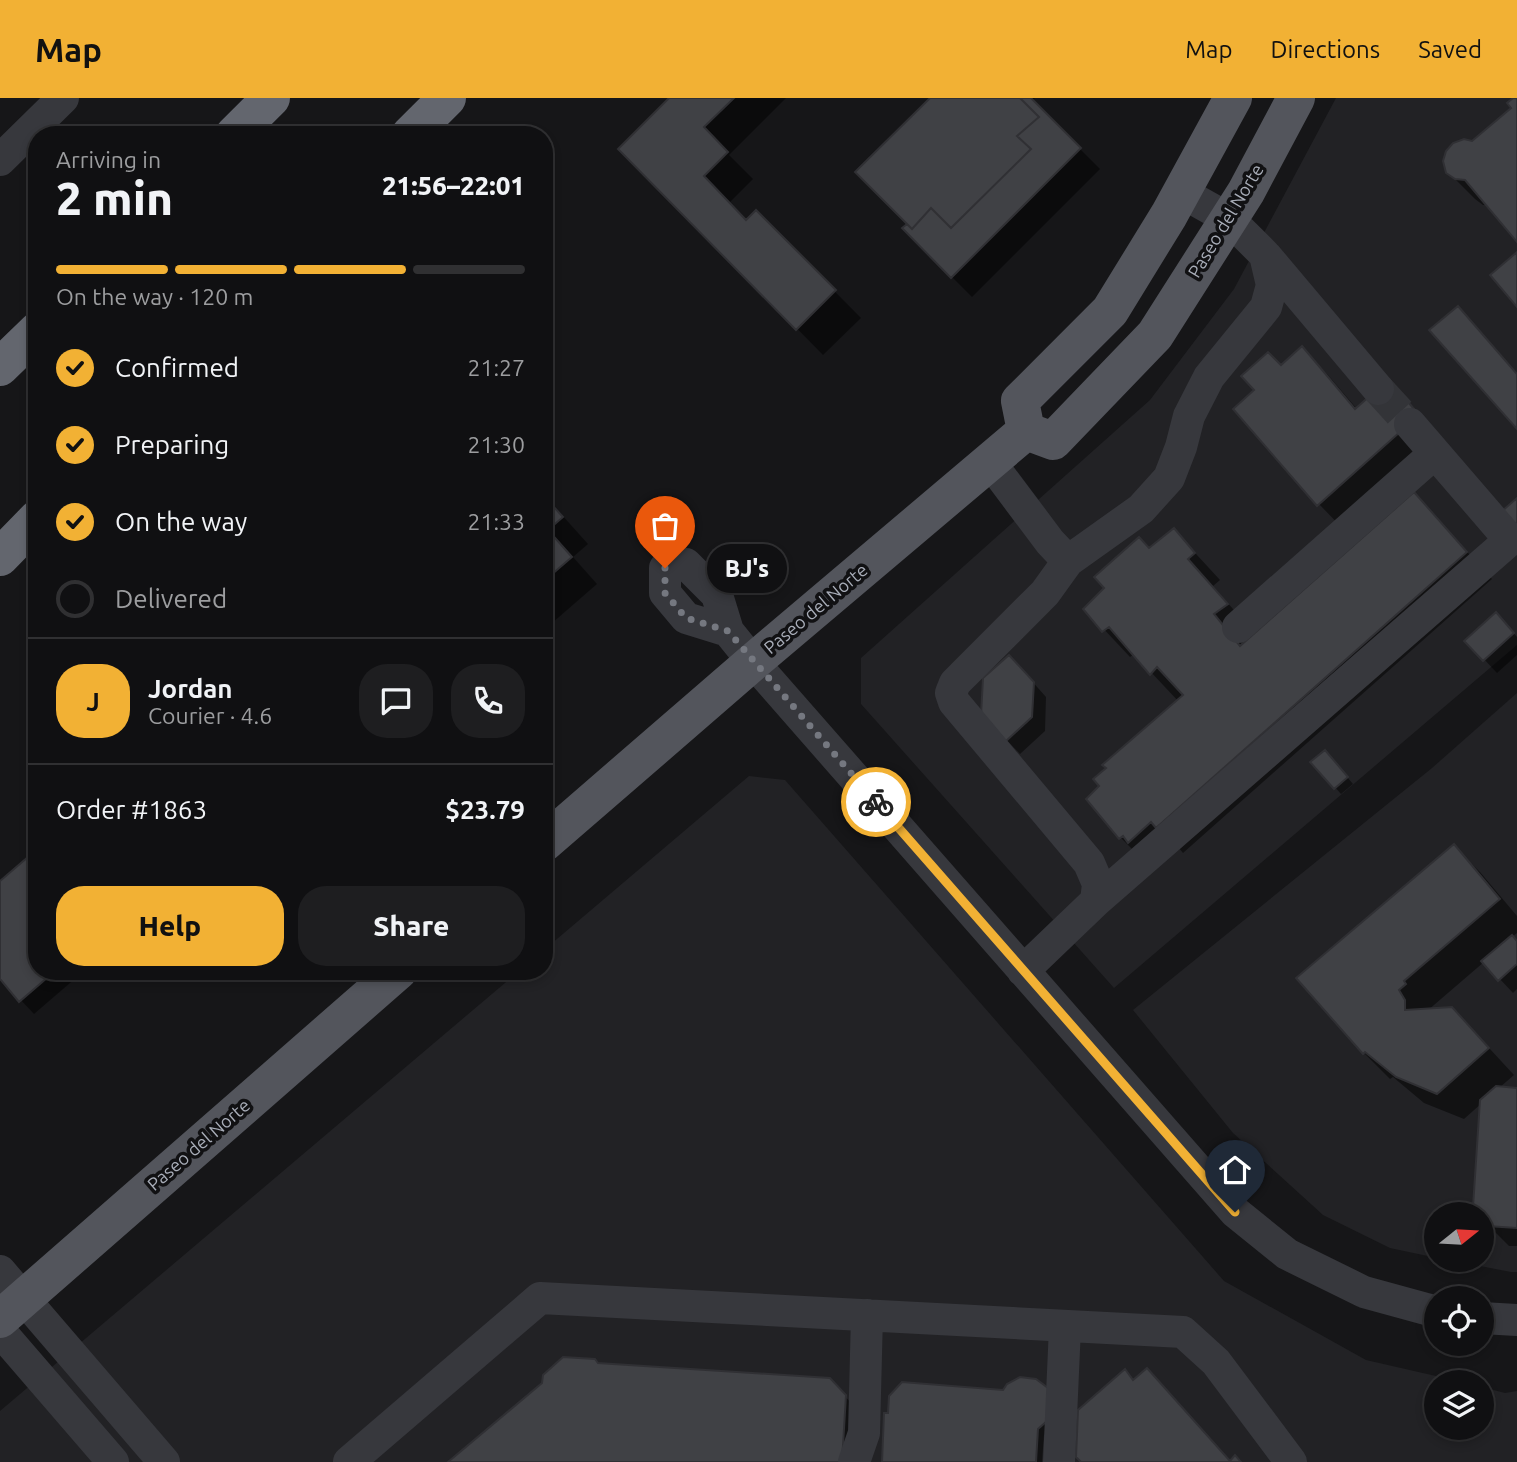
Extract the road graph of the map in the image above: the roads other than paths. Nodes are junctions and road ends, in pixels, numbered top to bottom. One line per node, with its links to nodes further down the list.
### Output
1 (63, 98): 6 (street)
2 (271, 98): 7 (highway)
3 (447, 98): 8 (highway)
4 (1233, 98): 11 (main road)
5 (1296, 98): 12 (main road, Paseo del Norte)
6 (35, 126)
7 (243, 126)
8 (419, 126)
9 (28, 132): 10 (street)
10 (0, 160)
11 (1181, 192): 12 (street); 18 (main road)
12 (1229, 219): 13 (street); 18 (main road, Paseo del Norte)
13 (1265, 255): 16 (street); 25 (street)
14 (28, 340): 15 (highway)
15 (0, 368)
16 (1378, 388)
17 (1410, 424): 19 (street)
18 (1026, 431): 20 (main road, Paseo del Norte)
19 (1434, 453): 26 (street); 30 (street)
20 (990, 462): 25 (street); 28 (main road, Paseo del Norte)
21 (28, 512): 23 (highway)
22 (28, 528): 24 (highway)
23 (0, 539)
24 (0, 557)
25 (1068, 561): 30 (street)
26 (1238, 627)
27 (728, 631): 28 (street)
28 (753, 662): 29 (main road, Paseo del Norte); 31 (street)
29 (553, 835)
30 (1096, 901): 31 (street)
31 (1023, 971): 34 (street)
32 (387, 980): 33 (main road, Paseo del Norte)
33 (8, 1296): 41 (street)
34 (1424, 1308)
35 (867, 1315): 38 (street); 42 (street); 43 (street)
36 (1494, 1319): 37 (street)
37 (1517, 1320)
38 (1065, 1327): 44 (street); 45 (street)
39 (0, 1331): 40 (street)
40 (113, 1462)
41 (164, 1462)
42 (349, 1462)
43 (854, 1462)
44 (1059, 1462)
45 (1291, 1462)

